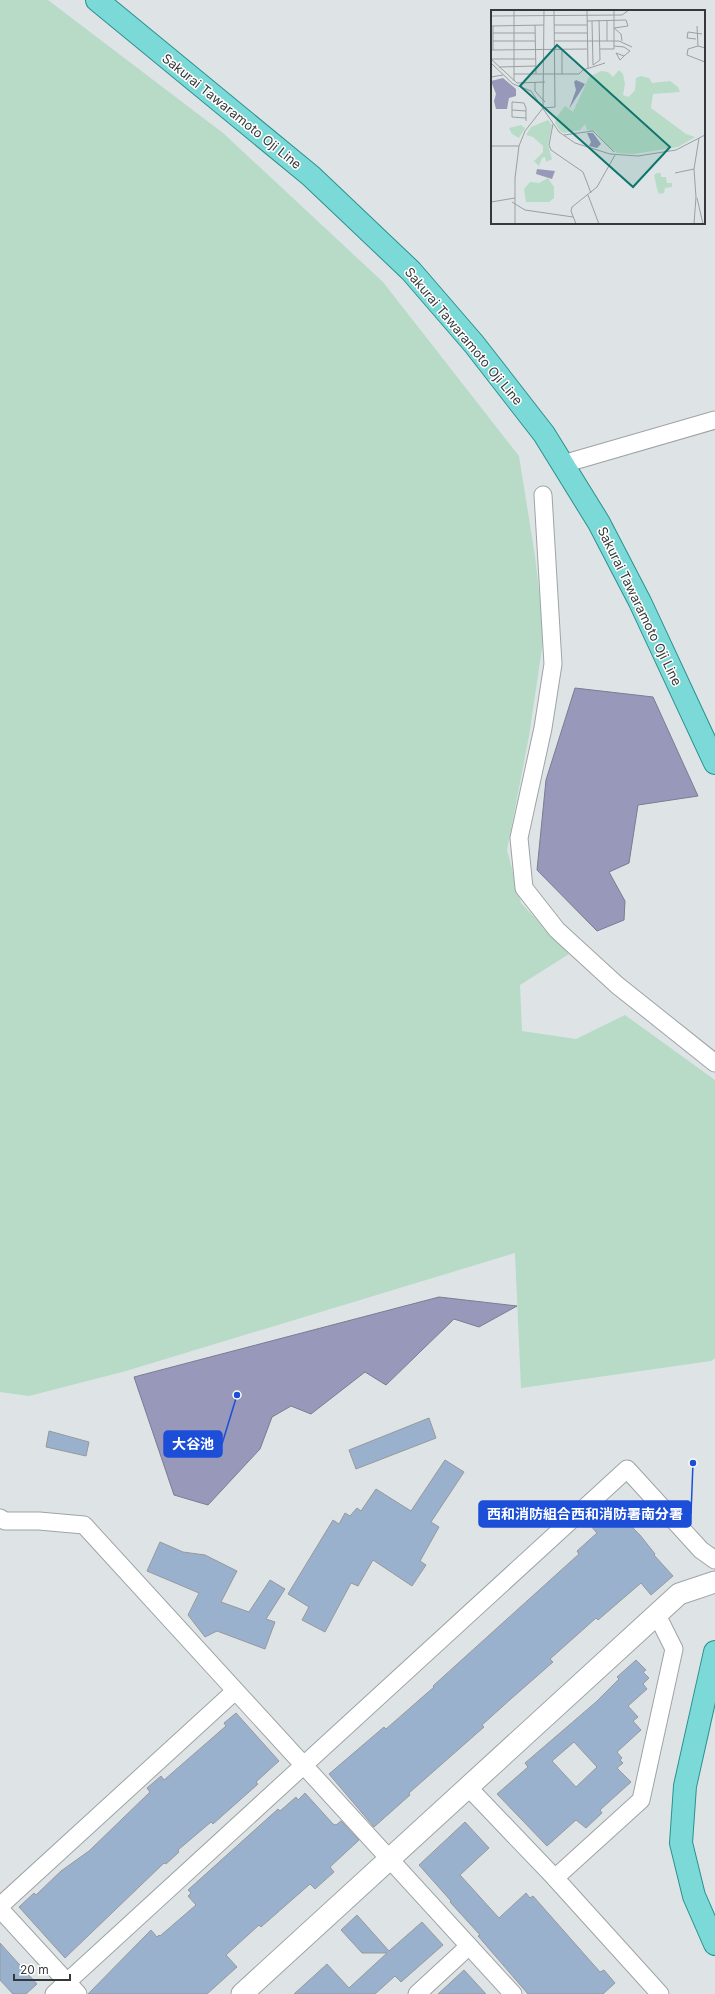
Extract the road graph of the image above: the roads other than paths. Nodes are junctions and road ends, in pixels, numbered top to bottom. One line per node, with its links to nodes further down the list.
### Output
1 (97, 0): 3 (main road, Sakurai Tawaramoto Oji Line)
2 (715, 420): 3 (street)
3 (563, 464): 5 (main road, Sakurai Tawaramoto Oji Line)
4 (543, 495): 6 (street)
5 (715, 763)
6 (715, 1063)
7 (0, 1518): 12 (street)
8 (715, 1560): 13 (street)
9 (715, 1582): 10 (street)
10 (657, 1615): 14 (street); 16 (street)
11 (715, 1652): 18 (main road)
12 (235, 1691): 13 (street); 17 (street)
13 (304, 1764): 15 (street); 20 (street)
14 (468, 1787): 15 (street); 16 (street)
15 (390, 1859): 19 (street); 22 (street)
16 (555, 1878): 25 (street)
17 (0, 1908): 20 (street)
18 (715, 1944)
19 (469, 1946): 23 (street); 24 (street)
20 (73, 1988): 21 (street)
21 (54, 1994)
22 (242, 1994)
23 (416, 1994)
24 (513, 1994)
25 (660, 1994)

